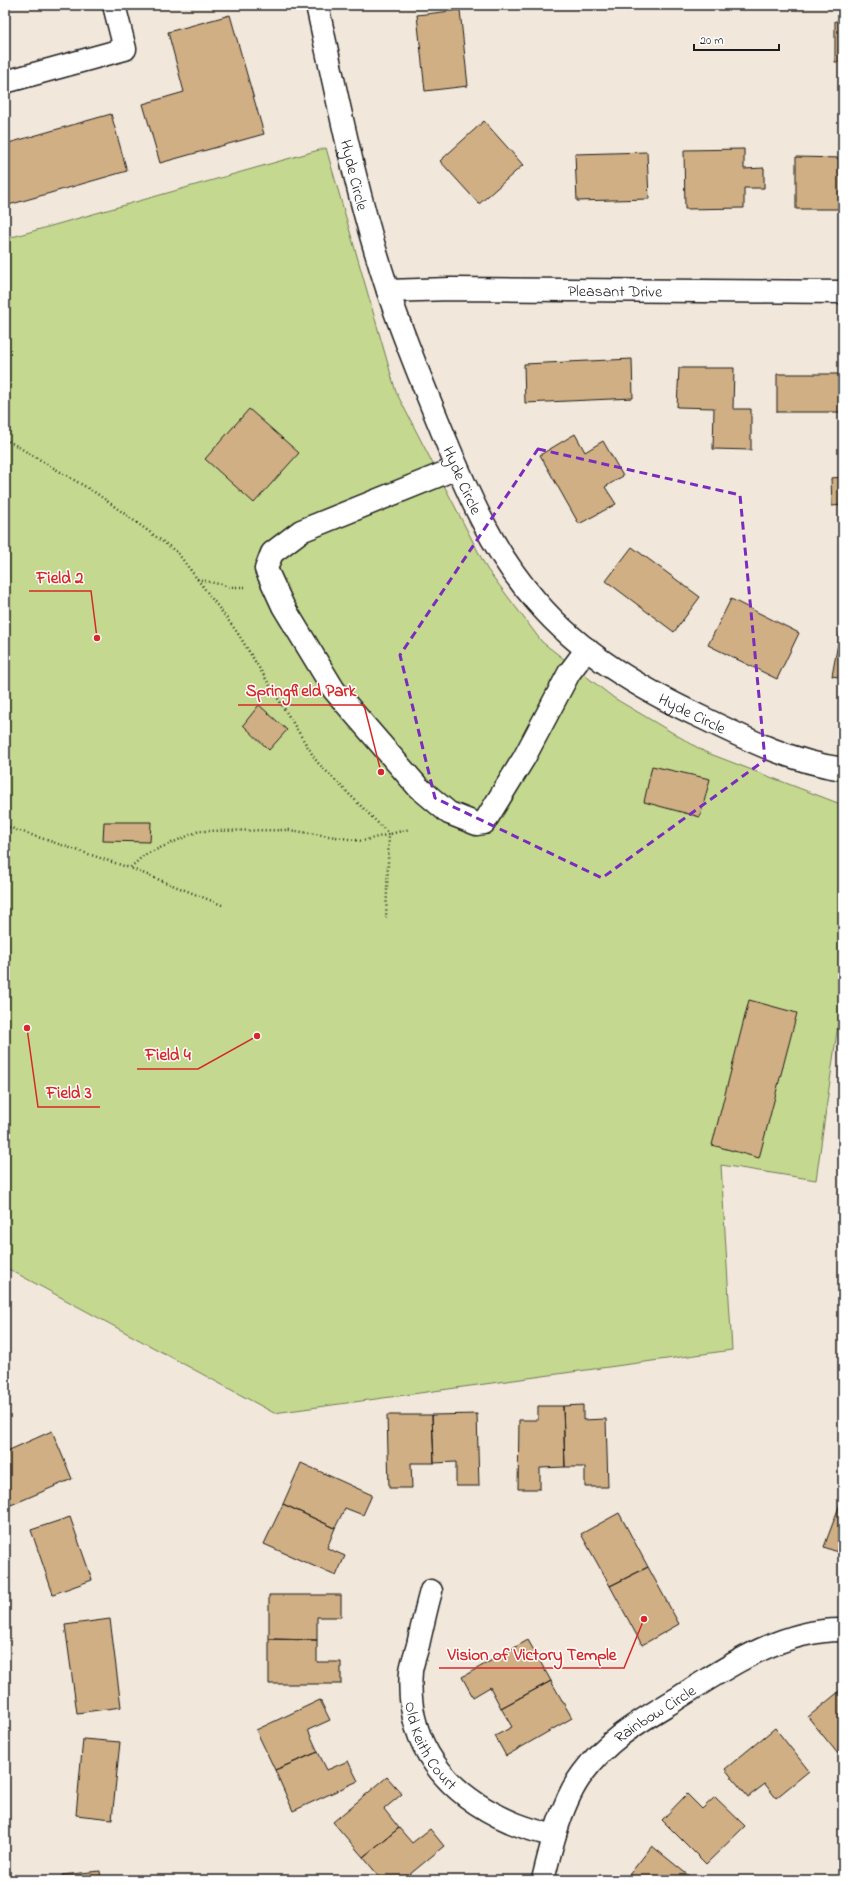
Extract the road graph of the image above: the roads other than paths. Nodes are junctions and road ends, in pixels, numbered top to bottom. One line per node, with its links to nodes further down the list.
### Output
1 (114, 5): 3 (street)
2 (317, 5): 4 (street, Hyde Circle)
3 (5, 82)
4 (388, 291): 5 (street, Pleasant Drive); 6 (street, Hyde Circle)
5 (843, 292)
6 (457, 468): 7 (street, Hyde Circle); 7 (street)
7 (587, 649): 8 (street, Hyde Circle)
8 (843, 769)
9 (431, 1591): 11 (street, Old Keith Court)
10 (843, 1630): 11 (street, Rainbow Circle)
11 (554, 1836): 12 (street, Rainbow Circle)
12 (543, 1880)

